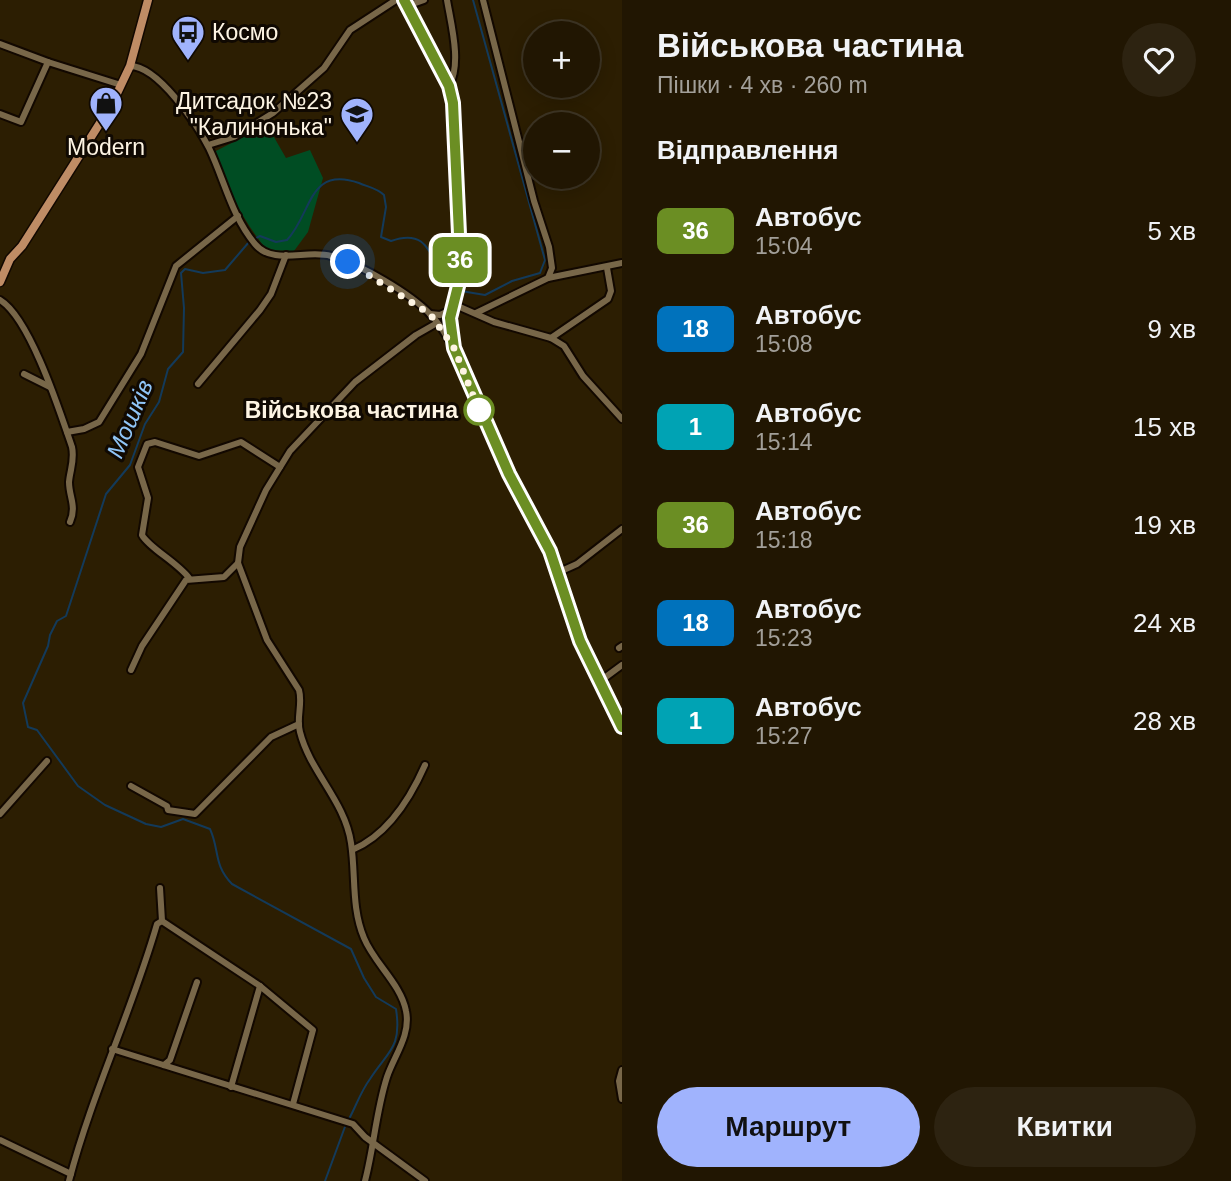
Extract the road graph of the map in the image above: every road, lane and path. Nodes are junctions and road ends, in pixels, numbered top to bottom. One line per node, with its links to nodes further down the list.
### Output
1 (148, 0): 9 (main road)
2 (396, 0): 13 (street)
3 (424, 0): 6 (street)
4 (447, 0): 11 (street)
5 (483, 0): 18 (street)
6 (406, 3): 11 (main road)
7 (0, 44): 8 (street)
8 (48, 62): 10 (street); 12 (street)
9 (130, 66): 10 (main road); 13 (street)
10 (121, 85): 19 (main road)
11 (449, 86): 21 (main road)
12 (0, 114)
13 (208, 145): 14 (street)
14 (238, 216): 15 (street); 31 (street)
15 (286, 256): 23 (street); 28 (street)
16 (622, 263): 17 (street)
17 (607, 268): 18 (street); 25 (street)
18 (548, 278): 22 (street)
19 (0, 282)
20 (0, 300): 29 (street)
21 (452, 307): 22 (street); 23 (street); 26 (main road)
22 (476, 313): 25 (street)
23 (430, 314): 24 (street)
24 (437, 323): 26 (street); 32 (street)
25 (551, 338): 30 (street)
26 (454, 348): 36 (main road)
27 (24, 374): 29 (street)
28 (198, 384)
29 (50, 387): 31 (street)
30 (622, 419)
31 (66, 432): 33 (street)
32 (280, 467): 35 (street); 37 (street)
33 (70, 522)
34 (622, 529): 36 (street)
35 (238, 563): 37 (street); 41 (street)
36 (557, 573): 40 (main road)
37 (189, 578): 39 (street)
38 (622, 665): 40 (street)
39 (131, 670)
40 (599, 682): 42 (main road)
41 (299, 724): 45 (street); 47 (street)
42 (622, 727)
43 (47, 761): 46 (street)
44 (425, 765): 47 (street)
45 (131, 786)
46 (0, 814)
47 (352, 850): 59 (street)
48 (160, 888): 49 (street)
49 (162, 921): 51 (street); 52 (street)
50 (197, 982): 53 (street)
51 (260, 986): 55 (street); 57 (street)
52 (112, 1049): 53 (street); 60 (street)
53 (164, 1065): 55 (street)
54 (622, 1070): 56 (street)
55 (231, 1087): 57 (street)
56 (622, 1099)
57 (293, 1104): 59 (street)
58 (0, 1140): 60 (street)
59 (375, 1143): 61 (street); 62 (street)
60 (70, 1178)
61 (365, 1181)
62 (425, 1181)

